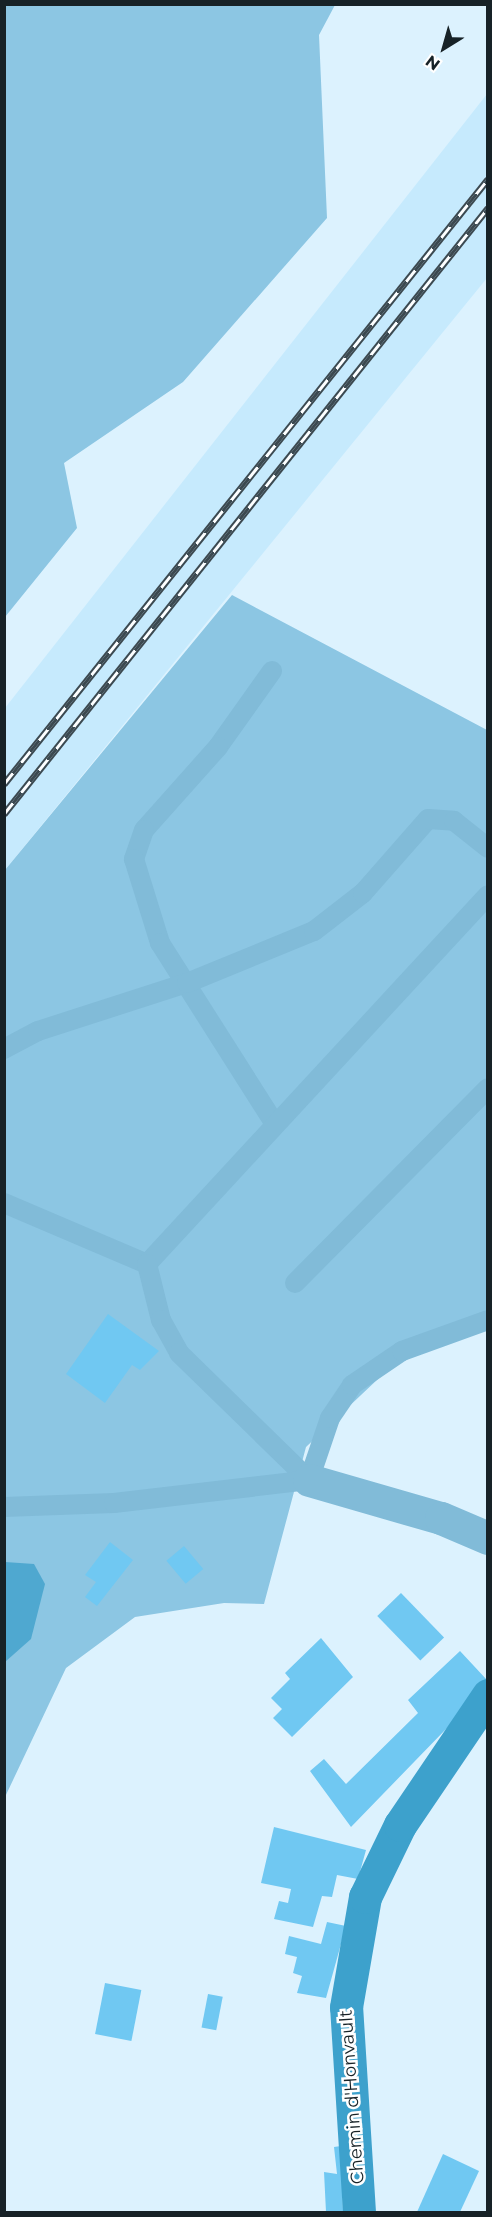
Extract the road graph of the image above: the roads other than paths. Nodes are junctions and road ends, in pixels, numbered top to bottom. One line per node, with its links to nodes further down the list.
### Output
1 (272, 671): 4 (lane)
2 (488, 848): 4 (lane)
3 (488, 895): 7 (lane)
4 (187, 983): 5 (lane); 7 (lane)
5 (4, 1049)
6 (488, 1088): 10 (lane)
7 (275, 1124): 9 (lane)
8 (4, 1203): 9 (lane)
9 (147, 1264): 12 (lane)
10 (295, 1283)
11 (488, 1320): 12 (lane)
12 (309, 1480): 14 (lane); 16 (street)
13 (4, 1496): 14 (lane)
14 (24, 1505): 15 (lane)
15 (4, 1507)
16 (488, 1538)
17 (488, 1695): 18 (street, Chemin d'Honvault)
18 (358, 2212)

